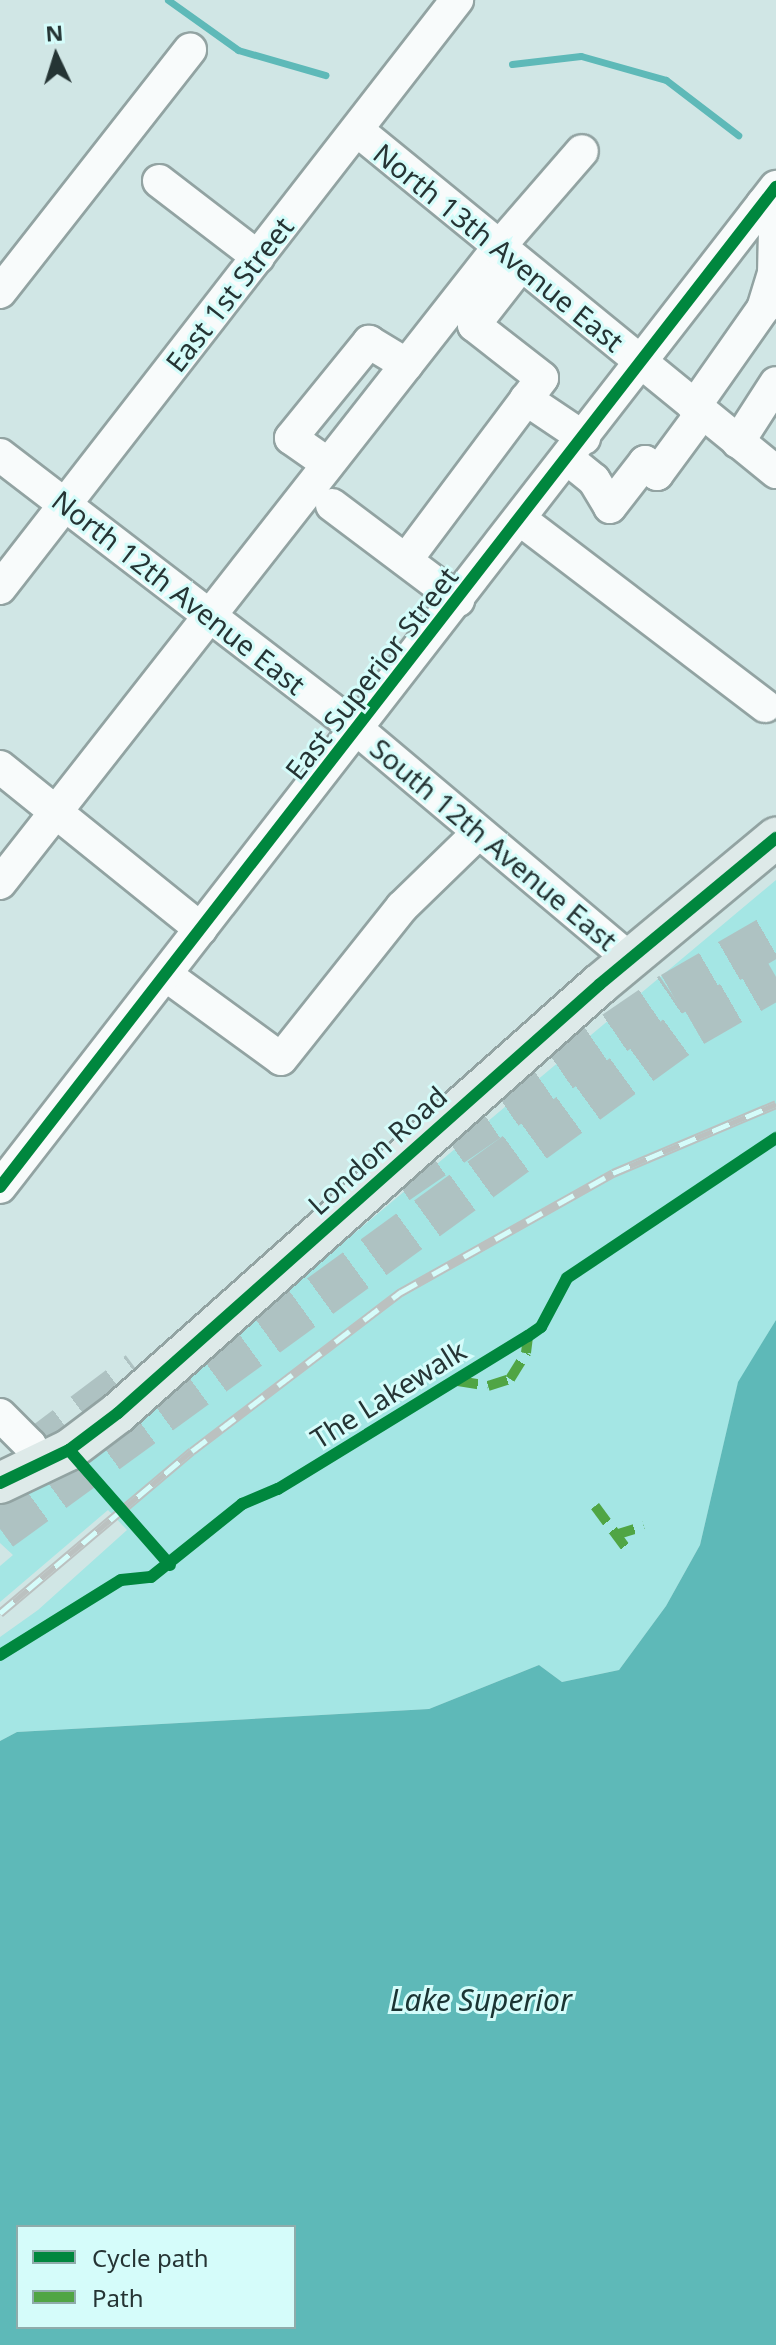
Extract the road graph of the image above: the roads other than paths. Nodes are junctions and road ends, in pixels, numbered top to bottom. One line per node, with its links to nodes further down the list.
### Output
1 (457, 0): 3 (street, East 1st Street)
2 (190, 50): 9 (street)
3 (357, 130): 7 (street, East 1st Street); 8 (street, North 13th Avenue East)
4 (582, 151): 8 (street)
5 (159, 181): 7 (street)
6 (769, 195): 10 (street, East Superior Street); 14 (street)
7 (258, 257): 20 (street, East 1st Street)
8 (509, 257): 10 (street, North 13th Avenue East); 11 (street); 13 (street)
9 (0, 292)
10 (642, 364): 14 (street, North 13th Avenue East); 16 (street, East Superior Street)
11 (407, 365): 18 (street); 18 (street)
12 (776, 383): 15 (street)
13 (526, 399): 16 (street); 23 (street)
14 (698, 410): 15 (street, North 13th Avenue East); 16 (street)
15 (738, 442): 19 (street, North 13th Avenue East)
16 (576, 448): 22 (street, East Superior Street)
17 (0, 455): 20 (street, North 12th Avenue East)
18 (328, 464): 26 (street)
19 (776, 472)
20 (66, 504): 24 (street, East 1st Street); 26 (street, North 12th Avenue East)
21 (332, 505): 23 (street)
22 (521, 520): 25 (street, East Superior Street); 27 (street)
23 (406, 560): 25 (street)
24 (0, 588)
25 (458, 600): 28 (street, East Superior Street)
26 (209, 615): 28 (street, North 12th Avenue East); 30 (street)
27 (765, 706)
28 (358, 730): 31 (street, South 12th Avenue East); 34 (street, East Superior Street)
29 (0, 767): 30 (street)
30 (55, 812): 33 (street); 34 (street)
31 (479, 832): 35 (street, South 12th Avenue East); 36 (street)
32 (776, 838): 35 (main road, London Road)
33 (3, 871)
34 (201, 929): 36 (street, East Superior Street)
35 (630, 959): 39 (main road, London Road)
36 (166, 975): 37 (street, East Superior Street)
37 (0, 1187)
38 (0, 1415): 39 (street)
39 (40, 1464): 40 (main road, London Road)
40 (0, 1483)

